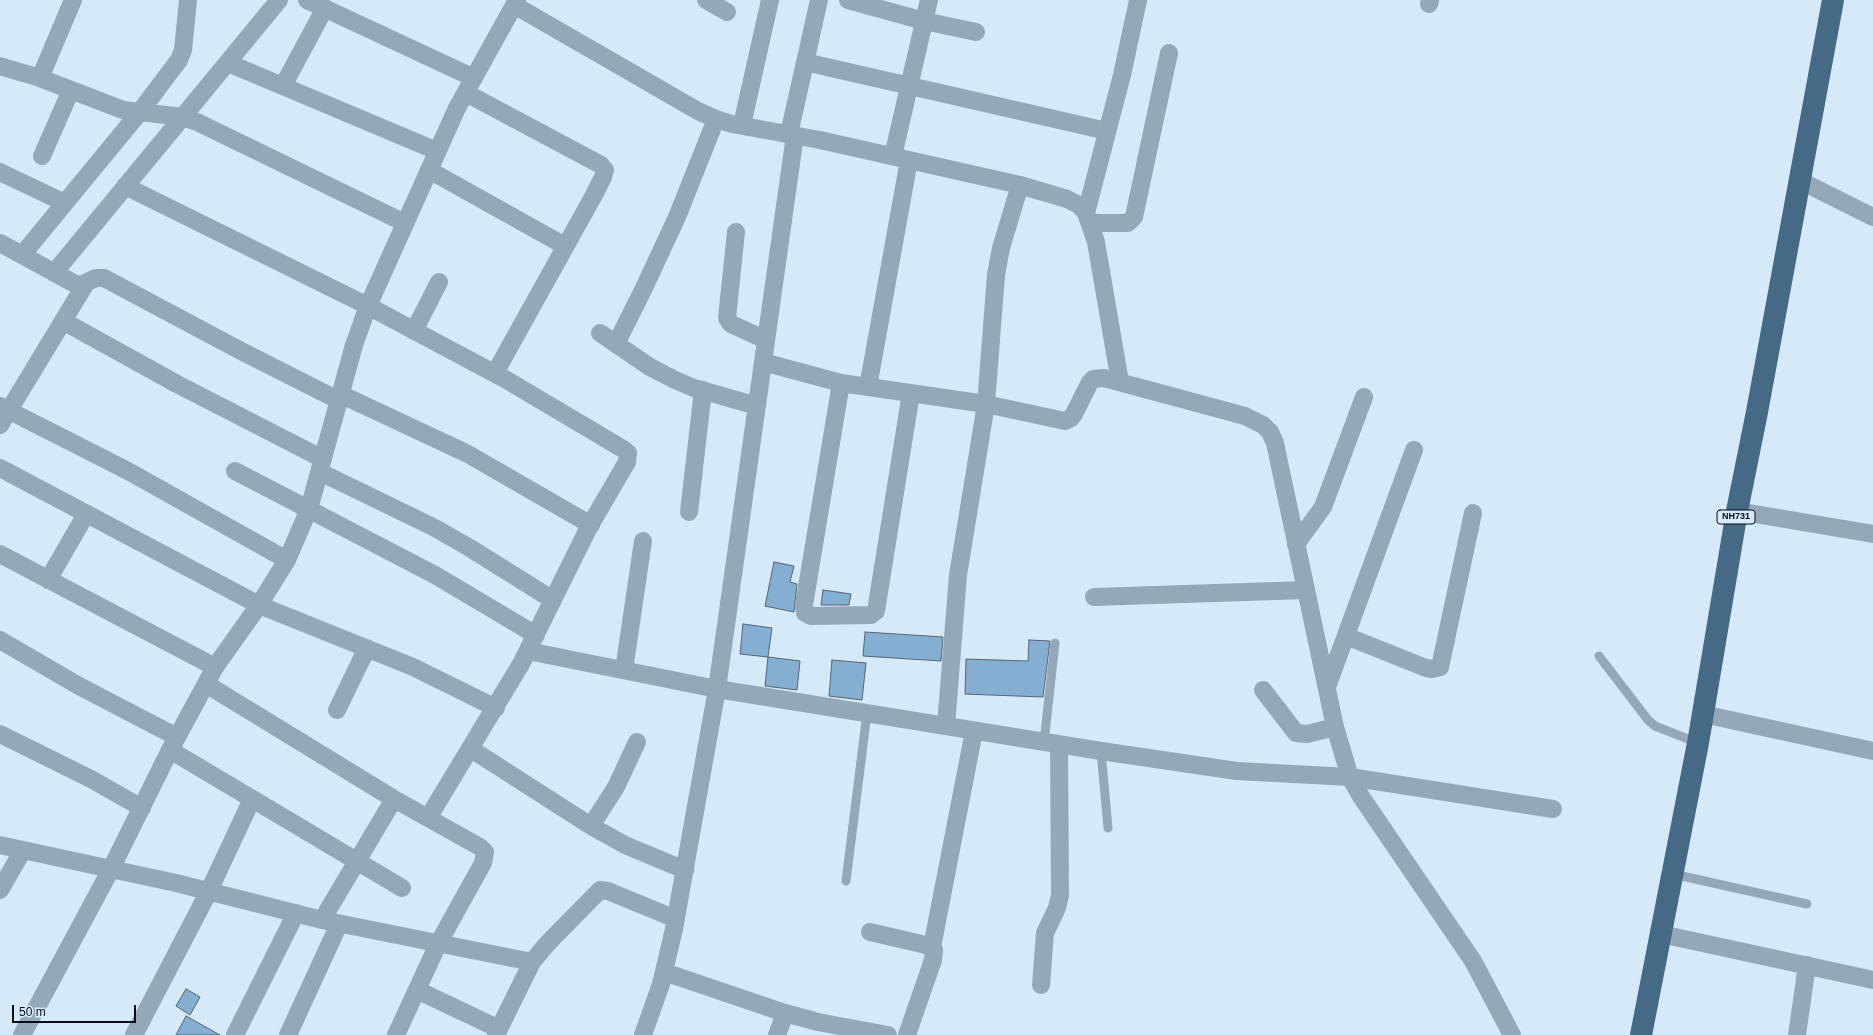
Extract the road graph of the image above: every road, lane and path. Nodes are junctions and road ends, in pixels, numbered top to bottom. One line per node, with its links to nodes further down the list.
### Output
1 (73, 0): 21 (street)
2 (188, 0): 26 (street)
3 (279, 0): 19 (street)
4 (307, 0): 13 (street)
5 (706, 0): 14 (street)
6 (770, 0): 29 (street)
7 (819, 0): 18 (street)
8 (848, 0): 15 (street)
9 (929, 0): 15 (street)
10 (1138, 0): 30 (street)
11 (1833, 0): 37 (highway, NH731)
12 (515, 2): 23 (street); 28 (street)
13 (325, 8): 23 (street); 24 (street)
14 (727, 12)
15 (924, 21): 16 (street); 22 (street)
16 (976, 32)
17 (1169, 53): 42 (street)
18 (805, 62): 22 (street); 31 (street)
19 (228, 63): 24 (street); 27 (street)
20 (0, 66): 21 (street)
21 (40, 78): 25 (street)
22 (909, 84): 30 (street); 34 (street)
23 (470, 85): 32 (street); 46 (street)
24 (283, 86): 32 (street)
25 (71, 90): 26 (street); 33 (street)
26 (139, 113): 27 (street); 40 (street)
27 (183, 118): 39 (street); 43 (street)
28 (716, 119): 29 (street); 56 (street)
29 (742, 125): 31 (street)
30 (1107, 131): 42 (street)
31 (792, 135): 34 (street); 55 (street)
32 (438, 151): 35 (street)
33 (42, 156)
34 (901, 158): 38 (street); 61 (street)
35 (429, 170): 43 (street); 46 (street)
36 (0, 172): 40 (street)
37 (1799, 180): 41 (street); 74 (highway, NH731)
38 (1020, 185): 42 (street); 66 (street)
39 (125, 186): 48 (street); 51 (street)
40 (65, 204): 47 (street)
41 (1873, 217)
42 (1089, 218): 59 (street)
43 (404, 223): 51 (street)
44 (736, 232): 55 (street)
45 (0, 243): 47 (street)
46 (565, 246): 58 (street)
47 (22, 256): 48 (street)
48 (54, 273): 50 (street)
49 (439, 282): 53 (street)
50 (86, 283): 52 (street); 64 (street)
51 (368, 306): 53 (street); 64 (street)
52 (63, 322): 68 (street); 70 (street)
53 (414, 330): 58 (street)
54 (600, 333): 56 (street)
55 (766, 340): 57 (street)
56 (616, 344): 62 (street)
57 (763, 362): 60 (street); 67 (street)
58 (495, 373): 78 (street)
59 (1120, 382): 66 (street); 81 (street)
60 (842, 383): 61 (street); 63 (street)
61 (868, 387): 63 (street)
62 (703, 390): 67 (street); 75 (street)
63 (911, 393): 66 (street)
64 (339, 397): 70 (street); 78 (street)
65 (1364, 397): 81 (street)
66 (986, 404): 106 (street)
67 (757, 406): 100 (street)
68 (3, 414): 83 (street)
69 (1414, 450): 90 (street)
70 (322, 466): 73 (street); 87 (street)
71 (0, 468): 77 (street)
72 (235, 471): 73 (street)
73 (309, 509): 83 (street); 89 (street)
74 (1737, 511): 79 (street); 105 (highway, NH731)
75 (689, 512)
76 (1473, 513): 90 (street)
77 (86, 514): 84 (street); 88 (street)
78 (591, 525): 87 (street)
79 (1873, 534)
80 (643, 541): 97 (street)
81 (1296, 544): 85 (street)
82 (0, 554): 84 (street)
83 (287, 560): 88 (street)
84 (48, 580): 96 (street)
85 (1306, 590): 86 (street); 99 (street)
86 (1094, 597)
87 (553, 600): 89 (street)
88 (259, 605): 93 (street); 96 (street)
89 (536, 635): 94 (street)
90 (1346, 636): 99 (street)
91 (0, 640): 113 (street)
92 (1055, 643): 111 (lane)
93 (367, 648): 102 (street); 103 (street)
94 (528, 651): 97 (street); 102 (street)
95 (1599, 656): 112 (lane)
96 (215, 667): 98 (street)
97 (624, 670): 100 (street)
98 (206, 684): 113 (street); 119 (street)
99 (1327, 687): 107 (street)
100 (717, 689): 104 (street); 129 (street)
101 (1262, 690): 107 (street)
102 (496, 708): 114 (street)
103 (337, 710)
104 (867, 713): 106 (street); 131 (lane)
105 (1703, 714): 112 (highway, NH731); 116 (street)
106 (946, 726): 108 (street)
107 (1335, 727): 117 (street)
108 (974, 731): 111 (street); 143 (street)
109 (0, 734): 120 (street)
110 (637, 742): 123 (street)
111 (1052, 743): 115 (street); 148 (street)
112 (1698, 743): 130 (highway, NH731)
113 (174, 744): 118 (street); 120 (street)
114 (471, 750): 122 (street); 123 (street)
115 (1100, 751): 117 (street); 124 (lane)
116 (1873, 751)
117 (1350, 777): 121 (street); 161 (street)
118 (252, 799): 127 (street); 134 (street)
119 (394, 799): 122 (street); 127 (street)
120 (142, 808): 128 (street)
121 (1553, 809)
122 (428, 818): 142 (street)
123 (591, 826): 129 (street)
124 (1108, 828)
125 (0, 845): 126 (street)
126 (23, 850): 128 (street); 133 (street)
127 (357, 862): 132 (street); 138 (street)
128 (112, 869): 134 (street); 152 (street)
129 (685, 870): 137 (street)
130 (1673, 874): 135 (lane); 141 (highway, NH731)
131 (846, 881)
132 (402, 888)
133 (0, 890)
134 (209, 891): 136 (street); 153 (street)
135 (1807, 904)
136 (296, 914): 138 (street); 154 (street)
137 (676, 919): 144 (street); 146 (street)
138 (322, 920): 139 (street)
139 (339, 924): 142 (street); 155 (street)
140 (870, 932): 143 (street)
141 (1661, 934): 145 (street); 162 (highway, NH731)
142 (438, 944): 144 (street); 149 (street)
143 (932, 947): 160 (street)
144 (532, 962): 151 (street)
145 (1807, 965): 147 (street); 163 (street)
146 (664, 972): 150 (street); 157 (street)
147 (1873, 980)
148 (1041, 986)
149 (417, 990): 151 (street); 156 (street)
150 (785, 1013): 158 (street); 159 (street)
151 (497, 1032)
152 (22, 1035)
153 (134, 1035)
154 (235, 1035)
155 (288, 1035)
156 (396, 1035)
157 (643, 1035)
158 (777, 1035)
159 (888, 1035)
160 (907, 1035)
161 (1512, 1035)
162 (1641, 1035)
163 (1796, 1035)

